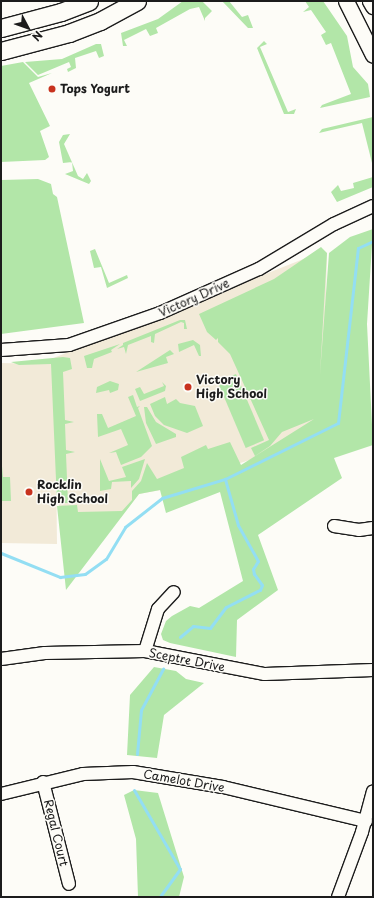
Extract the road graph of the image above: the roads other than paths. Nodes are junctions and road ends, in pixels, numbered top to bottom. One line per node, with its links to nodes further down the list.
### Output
1 (89, 1): 6 (main road)
2 (137, 1): 7 (main road)
3 (346, 1): 8 (street)
4 (370, 1): 5 (street)
5 (373, 6)
6 (1, 28)
7 (1, 51)
8 (373, 55)
9 (373, 206): 10 (street, Victory Drive)
10 (1, 350)
11 (334, 526): 12 (street)
12 (373, 528)
13 (174, 592): 14 (street)
14 (145, 651): 15 (street, Sceptre Drive); 16 (street, Sceptre Drive)
15 (1, 659)
16 (373, 670)
17 (43, 782): 19 (street, Camelot Drive); 20 (street, Camelot Drive); 21 (street, Regal Court)
18 (373, 791): 20 (street)
19 (1, 794)
20 (366, 821): 22 (street)
21 (69, 884)
22 (338, 897)

